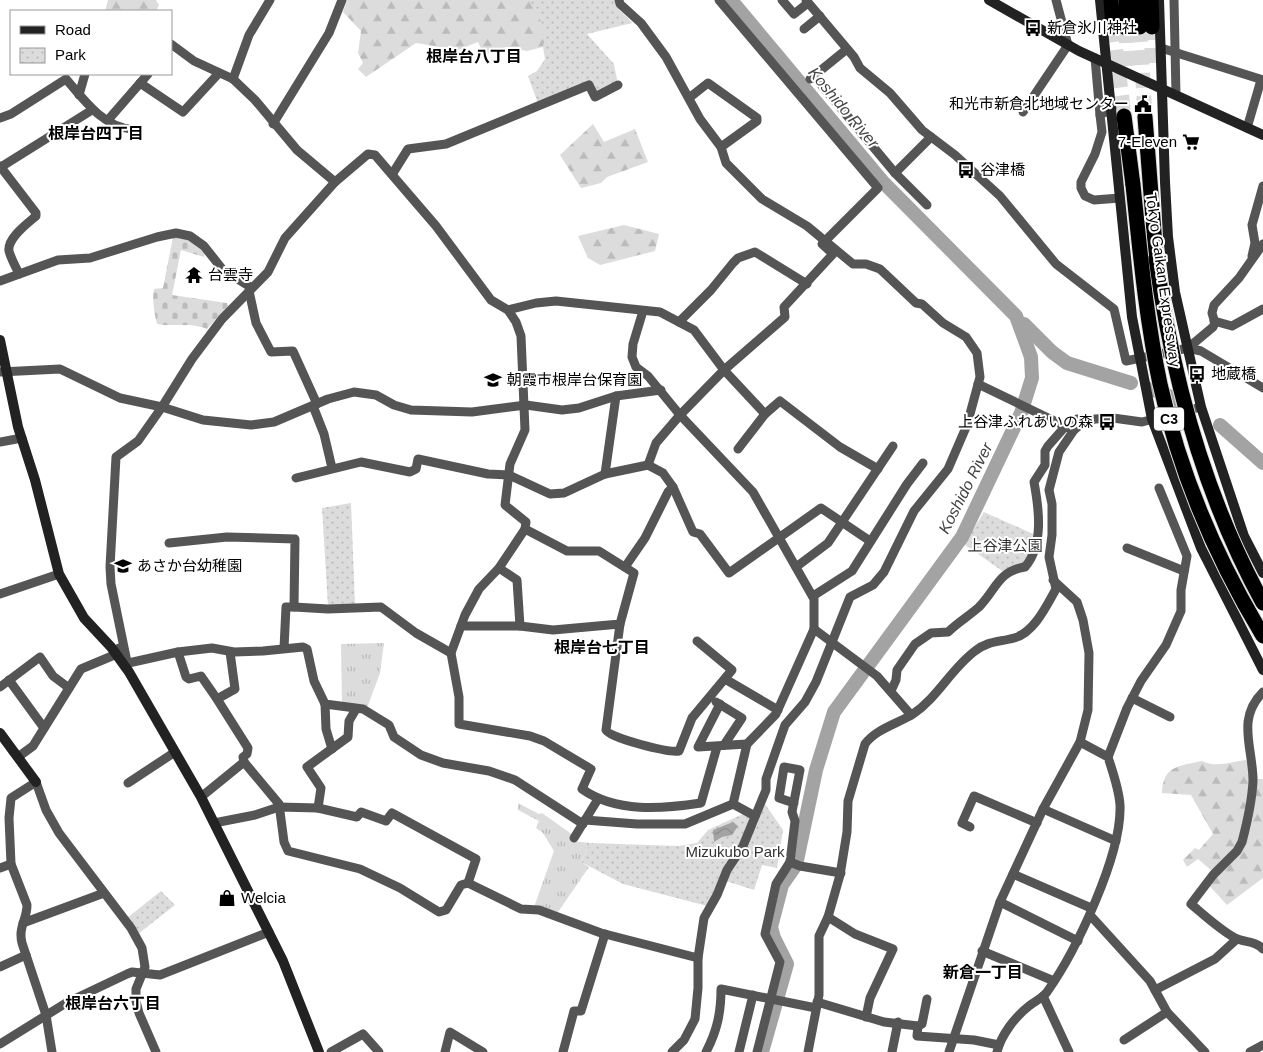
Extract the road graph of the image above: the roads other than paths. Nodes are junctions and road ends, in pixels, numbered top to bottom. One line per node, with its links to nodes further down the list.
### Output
1 (270, 0): 27 (street)
2 (342, 0): 42 (street)
3 (619, 0): 34 (street)
4 (719, 0): 55 (street)
5 (782, 0): 13 (street)
6 (989, 0): 18 (street)
7 (1056, 0): 18 (street)
8 (1139, 0): 15 (highway)
9 (1151, 0): 15 (highway)
10 (1159, 0): 19 (street)
11 (1174, 0): 21 (street)
12 (1112, 1): 15 (highway); 23 (street)
13 (807, 2): 14 (street)
14 (820, 16): 16 (street); 20 (street)
15 (1133, 27)
16 (804, 30)
17 (172, 45): 24 (street)
18 (1068, 45): 22 (street); 36 (street)
19 (1161, 48): 21 (street); 31 (street)
20 (847, 49): 46 (street); 50 (street)
21 (1174, 53): 28 (street); 33 (street)
22 (1095, 58): 23 (street); 38 (street)
23 (1108, 64): 31 (street); 37 (street)
24 (219, 73): 27 (street); 29 (street)
25 (84, 75): 32 (street)
26 (147, 75): 29 (street)
27 (233, 79): 42 (street)
28 (1262, 80): 43 (street)
29 (140, 83): 41 (street)
30 (618, 85): 49 (street)
31 (1162, 88): 33 (street); 68 (street)
32 (79, 95): 35 (street); 40 (street)
33 (1176, 95): 43 (street)
34 (689, 98): 47 (street); 47 (street)
35 (92, 110): 41 (street); 48 (street)
36 (1024, 112)
37 (1122, 114): 38 (street); 53 (street); 119 (highway, Tokyo Gaikan Expressway / C3, bridge)
38 (1100, 115): 53 (street)
39 (1148, 117): 113 (highway, Tokyo Gaikan Expressway / C3, bridge)
40 (0, 118)
41 (108, 120): 44 (street)
42 (273, 124): 51 (street)
43 (1247, 128): 45 (street)
44 (132, 130)
45 (1263, 135)
46 (931, 137): 50 (street); 69 (street)
47 (721, 146): 55 (street)
48 (0, 167): 58 (street)
49 (393, 173): 51 (street); 63 (street)
50 (895, 173): 54 (street)
51 (335, 182): 61 (street)
52 (1263, 186): 57 (street)
53 (1120, 198): 69 (street)
54 (927, 205)
55 (826, 240): 60 (street); 72 (street)
56 (1263, 244): 57 (street)
57 (1252, 256): 65 (street)
58 (19, 274): 59 (street); 61 (street)
59 (0, 281)
60 (807, 284): 66 (street); 70 (street)
61 (251, 290): 76 (street); 78 (street)
62 (1263, 309): 65 (street)
63 (508, 310): 64 (street); 77 (street)
64 (643, 311): 66 (street); 74 (street)
65 (1214, 321): 68 (street)
66 (679, 322): 70 (street)
67 (0, 340): 71 (street)
68 (1188, 348): 69 (street); 73 (street); 79 (street)
69 (1138, 360): 83 (street)
70 (724, 370): 80 (street); 81 (street)
71 (3, 372): 78 (street); 85 (street)
72 (978, 384): 84 (street); 120 (street)
73 (1263, 388)
74 (660, 390): 75 (street); 81 (street)
75 (616, 396): 77 (street); 93 (street)
76 (315, 405): 77 (street); 78 (street); 91 (street)
77 (526, 405): 94 (street)
78 (162, 406): 123 (street)
79 (1201, 407): 83 (street); 108 (street)
80 (765, 414): 88 (street); 92 (street)
81 (680, 415): 90 (street); 100 (street)
82 (1078, 419): 84 (street)
83 (1152, 419): 84 (street); 128 (street)
84 (1070, 428): 110 (street); 133 (street)
85 (22, 438): 86 (street); 109 (street)
86 (0, 442)
87 (893, 446): 92 (street)
88 (738, 449)
89 (923, 463): 101 (street)
90 (648, 466): 93 (street); 96 (street)
91 (332, 468): 94 (street); 95 (street)
92 (878, 469): 98 (street)
93 (605, 474): 94 (street)
94 (509, 475): 99 (street)
95 (296, 478)
96 (673, 487): 100 (street); 104 (street)
97 (1159, 488): 107 (street)
98 (843, 523): 100 (street); 101 (street); 105 (street)
99 (525, 529): 104 (street); 106 (street)
100 (779, 537): 105 (street)
101 (870, 541): 112 (street)
102 (169, 542): 114 (street)
103 (1127, 548): 107 (street)
104 (625, 566): 115 (street)
105 (796, 567): 112 (street)
106 (499, 568): 116 (street); 117 (street)
107 (1184, 571): 136 (street)
108 (1263, 573)
109 (59, 574): 111 (street); 123 (street)
110 (1053, 580): 142 (street); 146 (street)
111 (0, 594)
112 (813, 596): 118 (street)
113 (1263, 603)
114 (294, 607): 122 (street); 126 (street)
115 (620, 624): 117 (street); 135 (street)
116 (461, 626): 117 (street); 126 (street)
117 (520, 626)
118 (814, 629): 120 (street); 141 (street)
119 (1263, 636)
120 (832, 641): 133 (street); 163 (street)
121 (697, 642): 129 (street)
122 (284, 648): 125 (street); 138 (street)
123 (119, 649): 127 (street); 132 (street)
124 (178, 652): 125 (street); 127 (street); 137 (street)
125 (230, 652): 137 (street)
126 (451, 653): 157 (street)
127 (125, 663): 150 (street)
128 (1263, 670)
129 (725, 679): 135 (street); 141 (street)
130 (10, 680): 131 (street); 132 (street); 144 (street)
131 (0, 687)
132 (69, 688): 144 (street)
133 (891, 691): 142 (street)
134 (1263, 692): 183 (street)
135 (709, 698): 139 (street)
136 (1132, 698): 143 (street); 152 (street)
137 (217, 699): 153 (street)
138 (325, 704): 140 (street); 149 (street)
139 (720, 704): 148 (street); 148 (street)
140 (356, 709): 149 (street); 164 (street)
141 (778, 710): 147 (street)
142 (911, 715): 173 (street)
143 (1170, 717)
144 (44, 728): 151 (street)
145 (0, 733): 151 (street)
146 (1080, 742): 152 (street); 162 (street)
147 (747, 744): 148 (street); 159 (street)
148 (720, 746): 157 (street)
149 (332, 749): 161 (street)
150 (175, 752): 155 (street); 156 (street)
151 (18, 757): 154 (street)
152 (1108, 757): 169 (street)
153 (244, 762): 156 (street); 160 (street)
154 (36, 782): 170 (street); 176 (street)
155 (128, 783)
156 (201, 797): 166 (street)
157 (598, 798): 164 (street)
158 (794, 803): 171 (street)
159 (733, 804): 163 (street); 164 (street)
160 (279, 807): 161 (street); 166 (street); 175 (street)
161 (318, 808): 175 (street)
162 (1043, 809): 165 (street); 169 (street)
163 (755, 816): 188 (street)
164 (584, 822): 168 (street)
165 (1037, 822): 167 (street); 174 (street)
166 (214, 823): 181 (street)
167 (970, 827)
168 (574, 838)
169 (1116, 841): 178 (street)
170 (11, 864): 172 (street); 180 (street)
171 (794, 864): 173 (street); 196 (street)
172 (0, 868)
173 (841, 873): 179 (street)
174 (1013, 874): 177 (street); 178 (street)
175 (468, 883): 182 (street)
176 (104, 893): 180 (street); 190 (street)
177 (1000, 902): 184 (street); 186 (street)
178 (1091, 912): 184 (street); 192 (street)
179 (828, 917): 197 (street); 200 (street)
180 (22, 923): 187 (street)
181 (269, 932): 190 (street); 210 (street)
182 (605, 934): 188 (street); 215 (street)
183 (1237, 939): 185 (street); 192 (street)
184 (1078, 942): 191 (street)
185 (1263, 948)
186 (982, 951): 191 (street); 203 (street)
187 (26, 955): 189 (street); 199 (street)
188 (698, 958): 216 (street)
189 (0, 967)
190 (143, 973): 199 (street); 209 (street)
191 (1054, 981): 194 (street)
192 (1155, 990): 198 (street)
193 (752, 995): 196 (street); 217 (street); 218 (street)
194 (1043, 996): 207 (street); 223 (street)
195 (927, 999): 202 (street)
196 (773, 1000): 197 (street); 219 (street)
197 (817, 1005): 200 (street); 220 (street)
198 (1167, 1012): 204 (street); 224 (street)
199 (46, 1015): 205 (street); 208 (street)
200 (866, 1017): 201 (street)
201 (898, 1022): 202 (street); 221 (street)
202 (918, 1026): 203 (street)
203 (952, 1040): 207 (street); 222 (street)
204 (1124, 1040)
205 (0, 1044)
206 (1263, 1045): 225 (street)
207 (998, 1049)
208 (52, 1052)
209 (156, 1052)
210 (319, 1052)
211 (331, 1052): 212 (street)
212 (379, 1052)
213 (445, 1052): 214 (street)
214 (483, 1052)
215 (563, 1052)
216 (672, 1052)
217 (706, 1052)
218 (739, 1052)
219 (757, 1052)
220 (808, 1052)
221 (892, 1052)
222 (949, 1052)
223 (1069, 1052)
224 (1205, 1052)
225 (1250, 1052)

